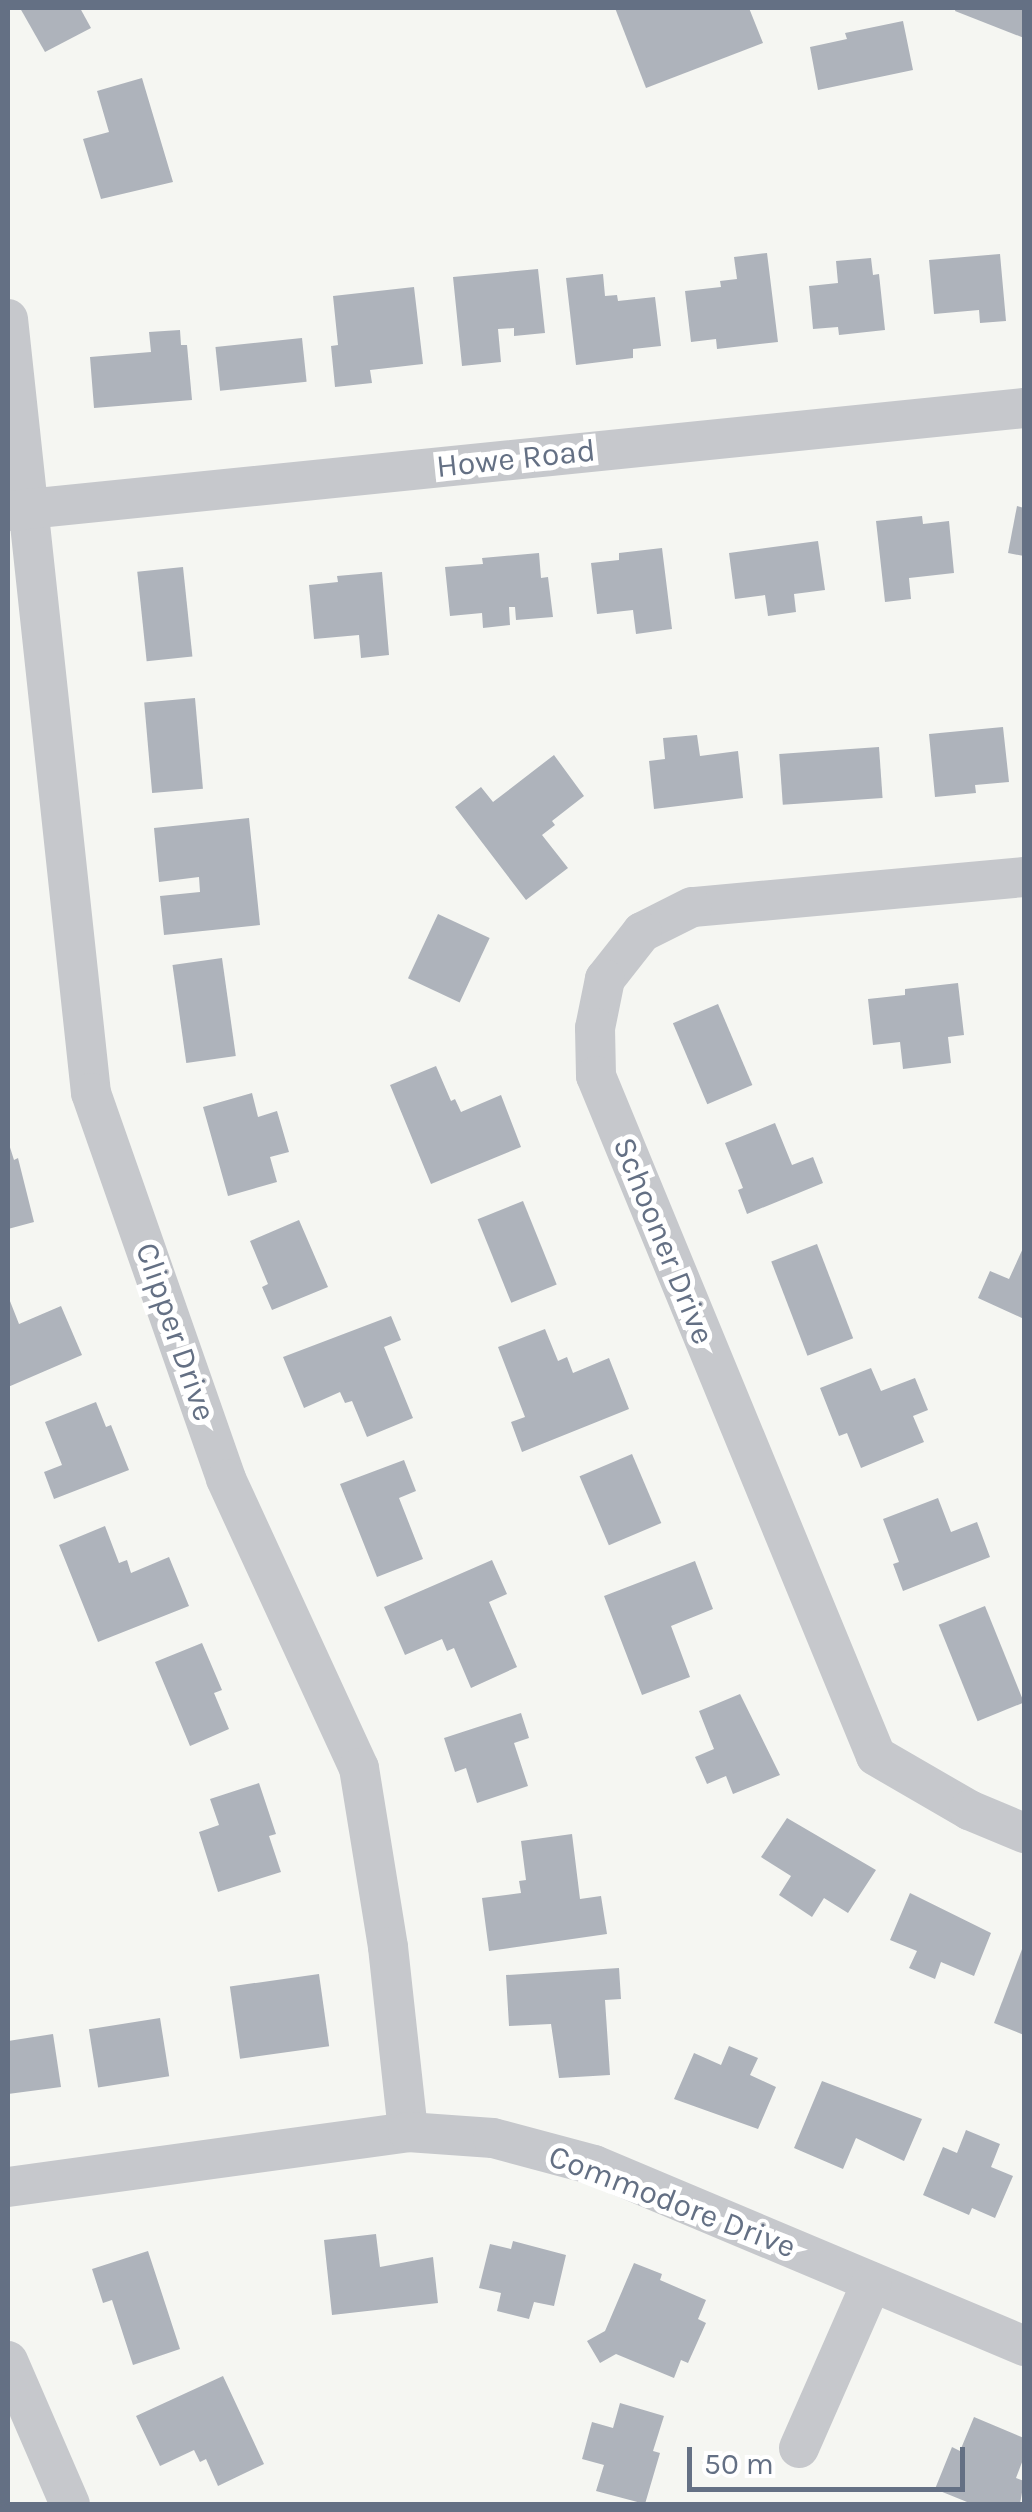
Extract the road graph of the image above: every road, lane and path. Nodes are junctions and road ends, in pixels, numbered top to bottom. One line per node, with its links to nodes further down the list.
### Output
1 (8, 319): 3 (street, Clipper Drive)
2 (1024, 408): 3 (street, Howe Road)
3 (19, 509): 6 (street, Clipper Drive)
4 (1024, 878): 5 (street, Schooner Drive)
5 (1024, 1832)
6 (408, 2132): 7 (street, Commodore Drive); 8 (street, Commodore Drive)
7 (8, 2187)
8 (872, 2282): 9 (street, Commodore Drive); 11 (street)
9 (1024, 2346)
10 (8, 2361): 12 (street)
11 (799, 2448)
12 (70, 2504)

